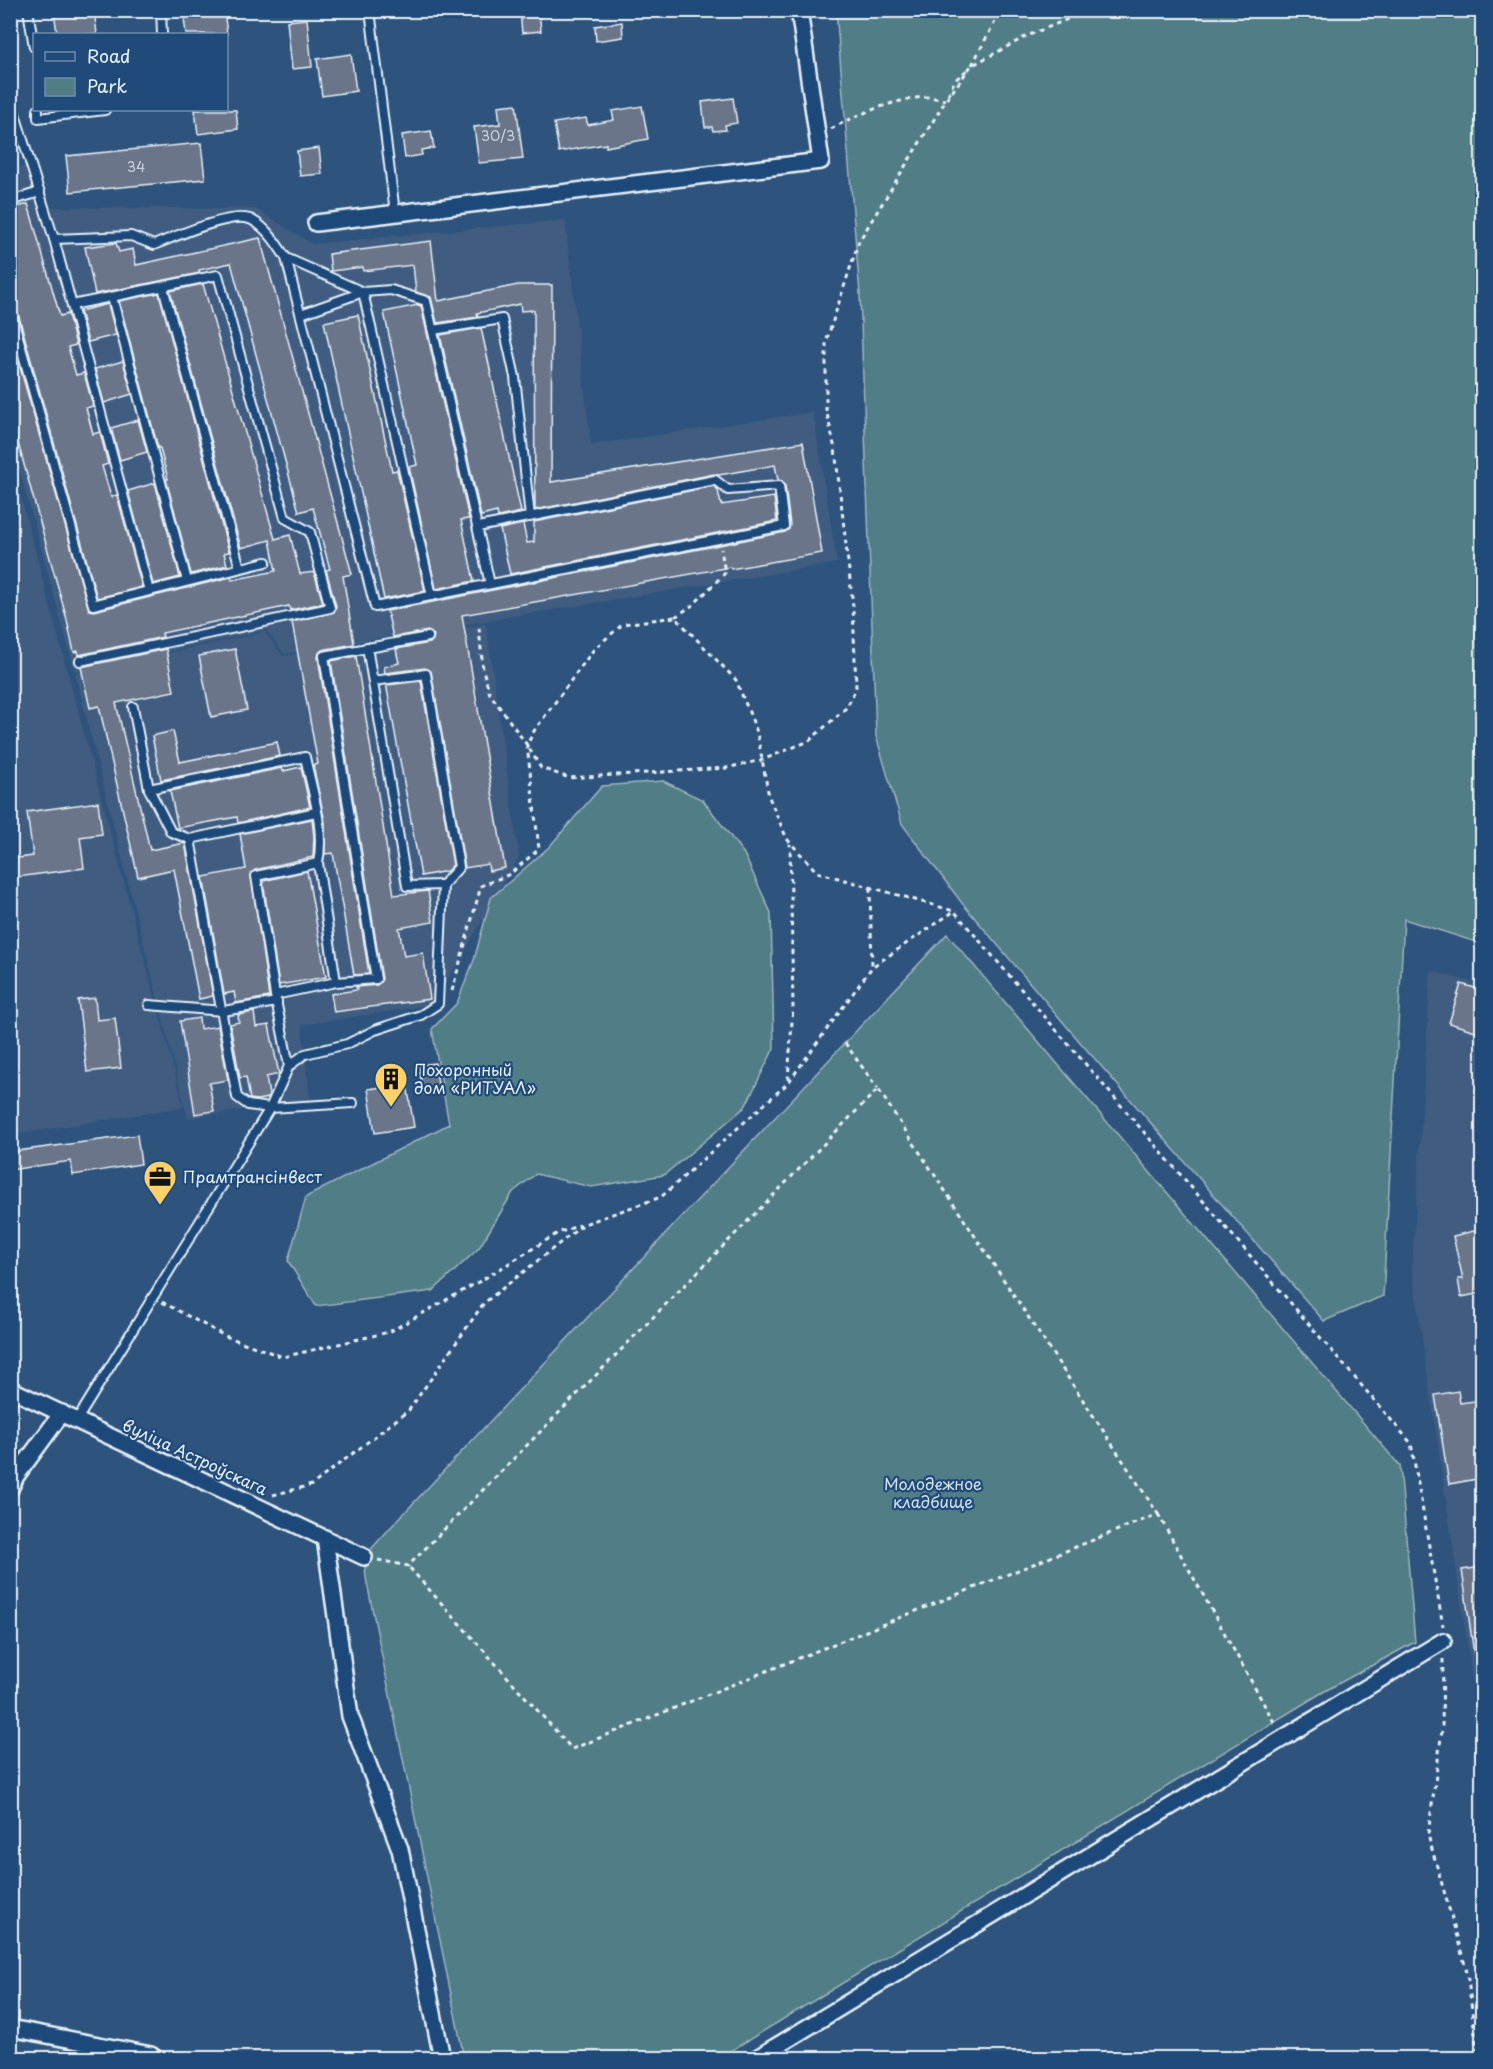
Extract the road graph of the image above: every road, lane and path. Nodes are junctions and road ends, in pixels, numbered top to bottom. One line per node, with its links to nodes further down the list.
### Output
1 (28, 10): 8 (lane)
2 (160, 10): 7 (lane)
3 (370, 10): 17 (lane)
4 (799, 10): 14 (street)
5 (1000, 10): 9 (path)
6 (1090, 10): 9 (path)
7 (162, 33)
8 (33, 41)
9 (971, 66): 11 (path)
10 (10, 98): 15 (lane)
11 (946, 100): 14 (path); 45 (path)
12 (38, 111): 13 (lane)
13 (97, 111)
14 (817, 137): 17 (street)
15 (39, 192): 16 (lane); 19 (lane)
16 (10, 201)
17 (395, 213): 18 (street)
18 (316, 223)
19 (54, 239): 20 (lane); 24 (lane)
20 (286, 258): 22 (lane); 26 (lane)
21 (163, 287): 23 (lane); 32 (lane); 41 (lane)
22 (363, 292): 26 (lane); 27 (lane); 36 (lane)
23 (112, 297): 24 (lane); 33 (lane)
24 (72, 305): 35 (lane)
25 (10, 308): 35 (lane)
26 (301, 314): 36 (lane)
27 (433, 330): 28 (lane); 29 (lane)
28 (530, 517): 29 (lane); 30 (lane)
29 (478, 527): 34 (lane)
30 (720, 539): 34 (lane); 37 (path)
31 (266, 562): 32 (lane)
32 (240, 568): 33 (lane)
33 (187, 581): 35 (lane)
34 (490, 584): 36 (lane)
35 (149, 591)
36 (432, 596)
37 (675, 617): 44 (path); 45 (path)
38 (479, 628): 44 (path)
39 (428, 637): 40 (lane)
40 (367, 647): 42 (lane); 55 (lane)
41 (80, 661)
42 (373, 681): 51 (lane); 51 (lane)
43 (133, 707): 46 (lane)
44 (527, 745): 45 (path); 57 (path)
45 (762, 760): 49 (path)
46 (149, 789): 47 (lane); 48 (lane)
47 (316, 812): 48 (lane); 50 (lane)
48 (190, 839): 59 (lane)
49 (790, 842): 52 (path); 62 (path)
50 (318, 863): 55 (lane); 56 (lane)
51 (443, 885): 57 (lane)
52 (870, 887): 53 (path); 54 (path)
53 (954, 911): 54 (path); 77 (path)
54 (872, 967): 62 (path)
55 (336, 982): 56 (lane)
56 (276, 998): 59 (lane); 61 (lane)
57 (438, 1004): 61 (lane)
58 (149, 1005): 59 (lane)
59 (223, 1011): 65 (lane)
60 (845, 1043): 63 (path)
61 (289, 1065): 65 (lane)
62 (788, 1083): 66 (path)
63 (878, 1089): 73 (path); 76 (path)
64 (353, 1103): 65 (lane)
65 (270, 1108): 67 (lane)
66 (584, 1224): 67 (path); 72 (path)
67 (153, 1297): 70 (lane)
68 (10, 1389): 69 (street, вуліца Астроўскага)
69 (62, 1413): 70 (street, вуліца Астроўскага); 71 (street)
70 (77, 1420): 72 (street, вуліца Астроўскага)
71 (10, 1489)
72 (248, 1502): 74 (street, вуліца Астроўскага)
73 (1158, 1514): 76 (path); 78 (path)
74 (325, 1538): 75 (street, вуліца Астроўскага); 82 (street)
75 (364, 1557): 76 (path)
76 (408, 1566)
77 (1443, 1641): 80 (path); 83 (street)
78 (1274, 1722)
79 (10, 2028): 81 (street)
80 (1480, 2057): 84 (path)
81 (155, 2058)
82 (442, 2058)
83 (758, 2058)
84 (1460, 2058)

